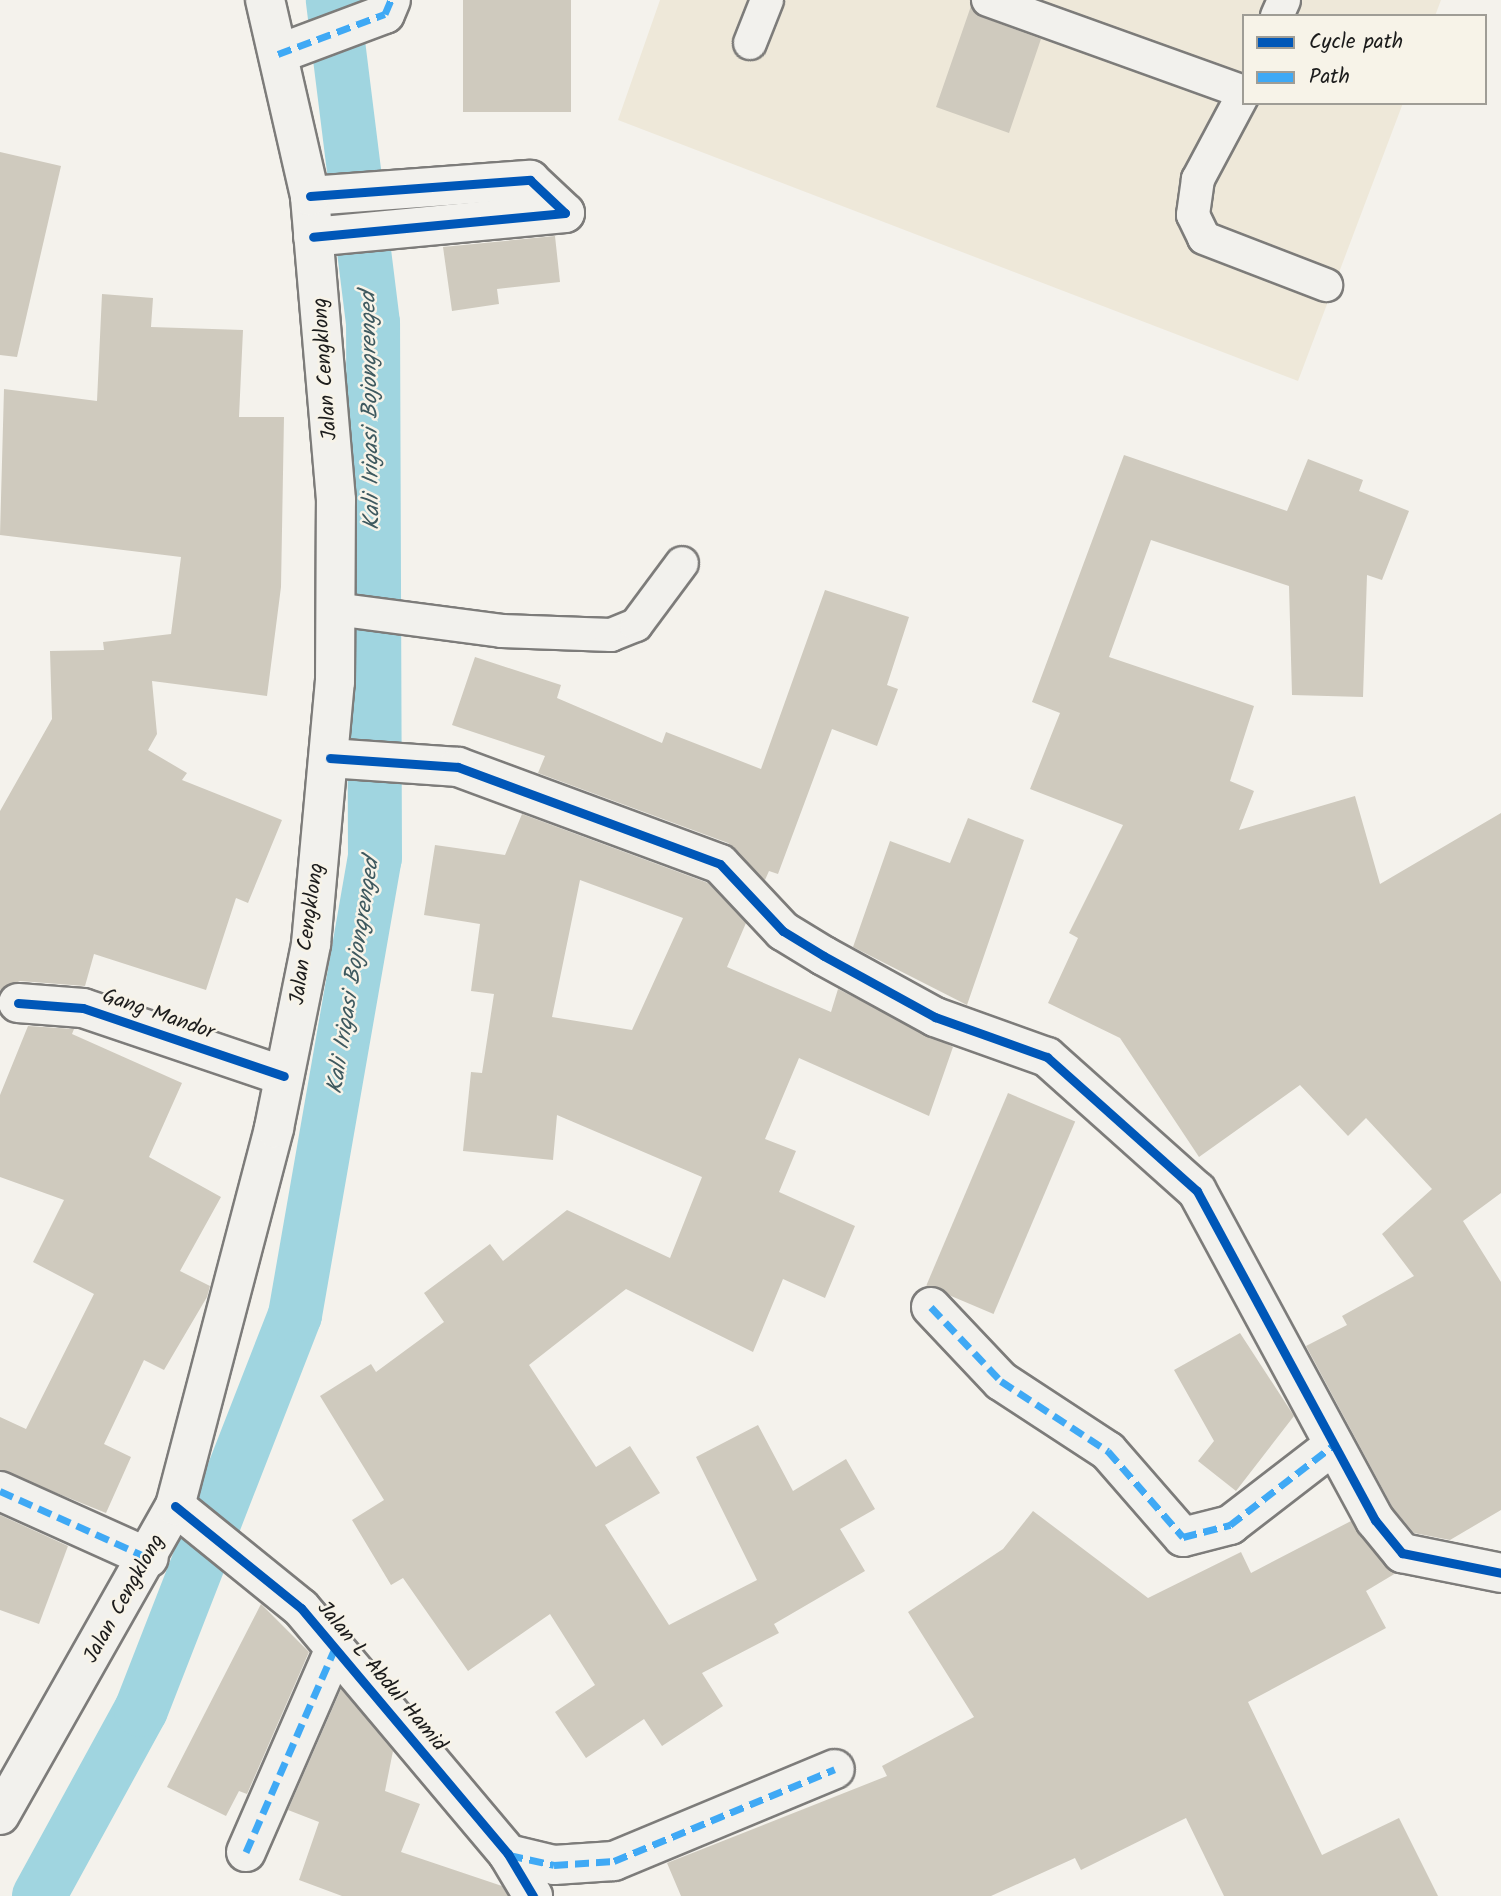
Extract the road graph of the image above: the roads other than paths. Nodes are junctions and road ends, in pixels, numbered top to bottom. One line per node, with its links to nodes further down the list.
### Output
1 (265, 0): 6 (street, Jalan Cengklong)
2 (767, 0): 5 (lane)
3 (988, 0): 7 (lane)
4 (379, 10): 6 (street)
5 (750, 43)
6 (290, 48): 9 (street, Jalan Cengklong)
7 (1242, 92)
8 (1242, 97): 11 (lane)
9 (310, 196): 10 (street, Jalan Cengklong); 10 (street)
10 (329, 234): 13 (street, Jalan Cengklong)
11 (1326, 285)
12 (682, 563): 13 (lane)
13 (346, 610): 14 (street, Jalan Cengklong)
14 (348, 758): 16 (street, Jalan Cengklong); 18 (street)
15 (18, 1003): 16 (street, Gang Mandor)
16 (284, 1076): 20 (street, Jalan Cengklong)
17 (931, 1307): 18 (street)
18 (1334, 1445): 22 (street)
19 (0, 1491): 21 (street)
20 (187, 1518): 21 (street, Jalan Cengklong); 23 (street, Jalan L Abdul Hamid)
21 (149, 1558): 25 (street, Jalan Cengklong)
22 (1501, 1573)
23 (335, 1648): 26 (street); 27 (street, Jalan L Abdul Hamid)
24 (835, 1769): 27 (street)
25 (0, 1815)
26 (246, 1852)
27 (508, 1854): 28 (street, Jalan L Abdul Hamid)
28 (533, 1896)

